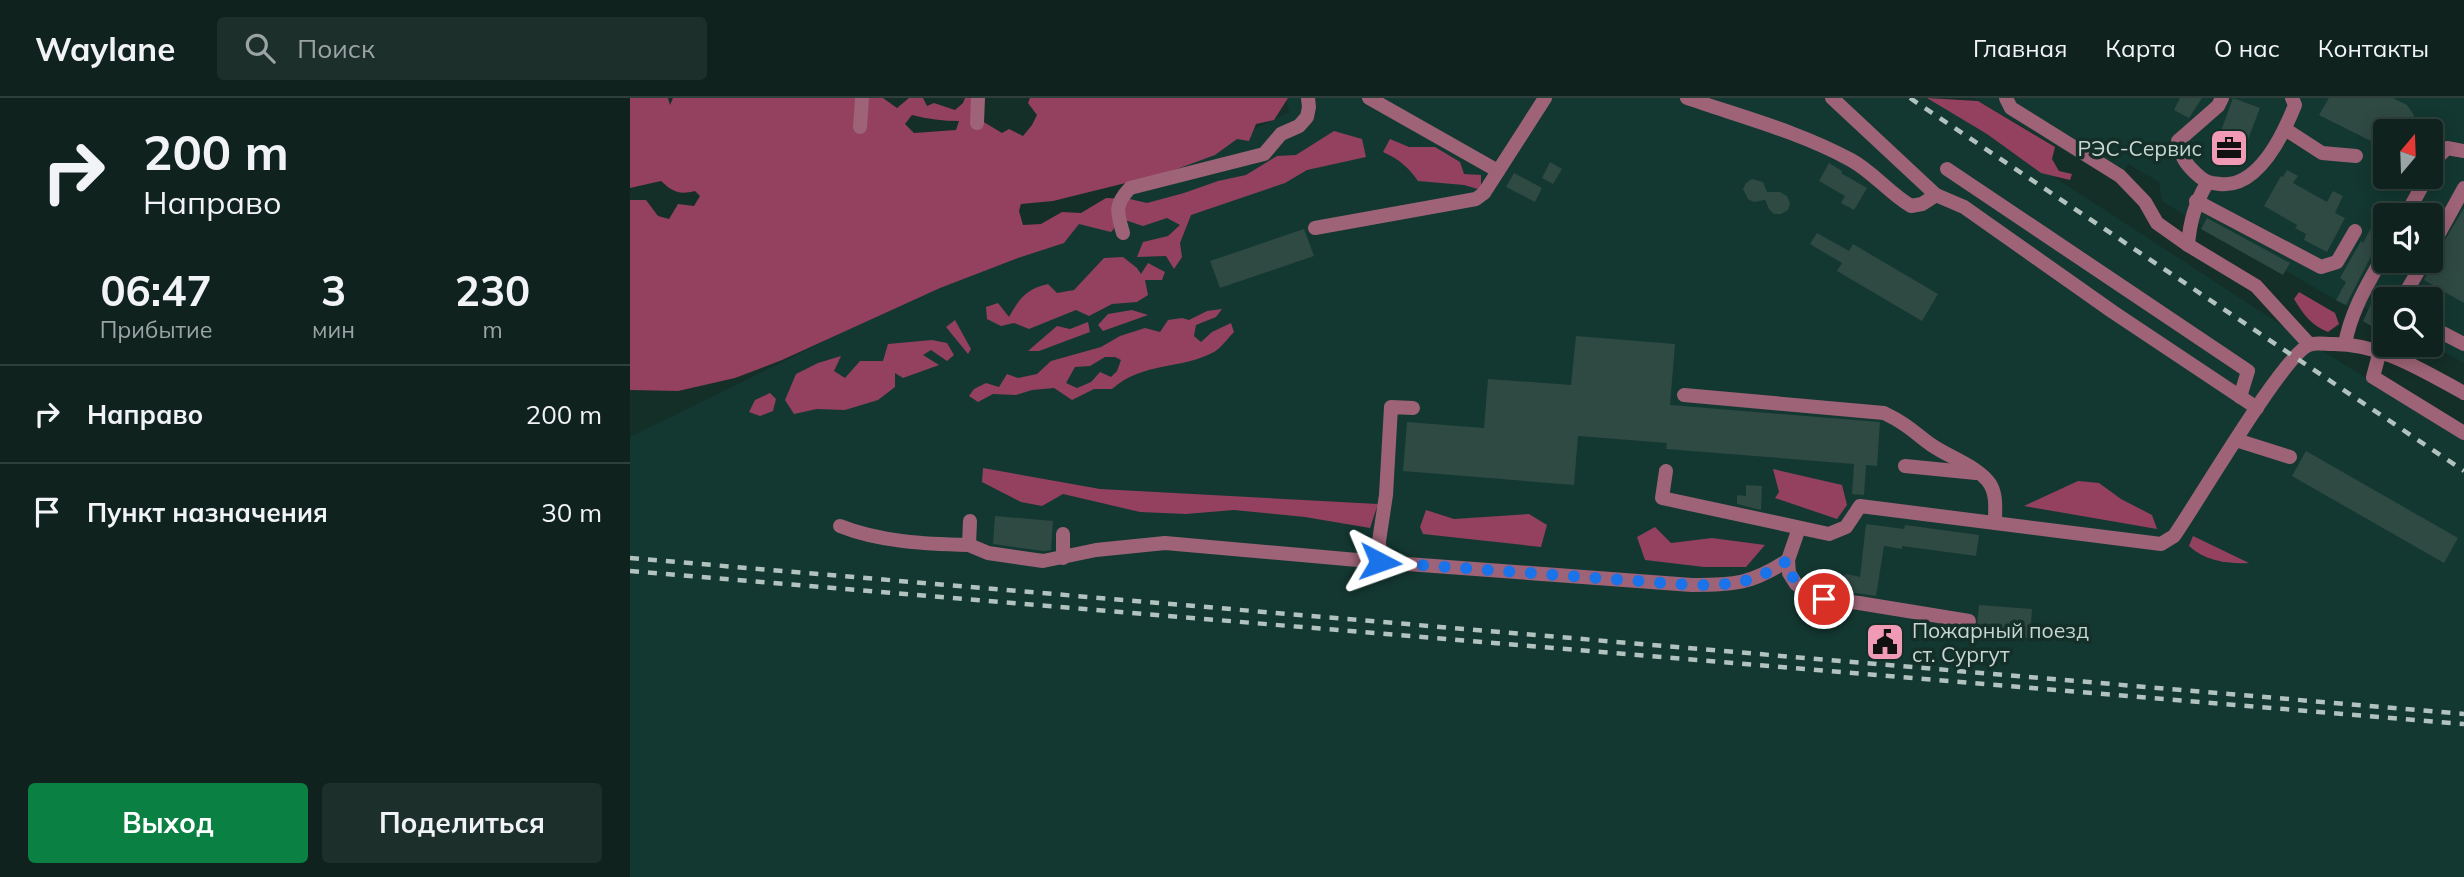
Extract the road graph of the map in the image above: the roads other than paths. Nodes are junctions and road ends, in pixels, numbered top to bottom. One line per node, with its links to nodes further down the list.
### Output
1 (862, 98): 12 (street)
2 (978, 98): 11 (street)
3 (1308, 98): 26 (street)
4 (1369, 98): 18 (street)
5 (1545, 98): 18 (street)
6 (1687, 98): 20 (street)
7 (1832, 98): 20 (street)
8 (2006, 98): 27 (street)
9 (2222, 98): 19 (street)
10 (2292, 98): 13 (street)
11 (977, 123)
12 (860, 127)
13 (2285, 129): 16 (street); 19 (street)
14 (2464, 151): 15 (street)
15 (2443, 152)
16 (2357, 156)
17 (1947, 169): 38 (street)
18 (1498, 171): 24 (street)
19 (2207, 183): 22 (street)
20 (1936, 195): 38 (street)
21 (2462, 195): 23 (street)
22 (2196, 201): 25 (street); 27 (street)
23 (2443, 227)
24 (1315, 228)
25 (2355, 231)
26 (1123, 233)
27 (2188, 245): 30 (street)
28 (2374, 273): 31 (street)
29 (2443, 333): 32 (street)
30 (2309, 344): 31 (street); 40 (street)
31 (2345, 344): 33 (street)
32 (2464, 344)
33 (2373, 349)
34 (2378, 357): 41 (street)
35 (2394, 357): 36 (street)
36 (2464, 393)
37 (1684, 395): 46 (street)
38 (2240, 397): 40 (street)
39 (1413, 408): 55 (street)
40 (2257, 408): 42 (street)
41 (2464, 433)
42 (2236, 440): 43 (street); 48 (street)
43 (2290, 457)
44 (1905, 466): 46 (street)
45 (1666, 471): 50 (street)
46 (1977, 473): 48 (street)
47 (970, 521): 52 (street)
48 (1995, 523): 50 (street)
49 (840, 526): 52 (street)
50 (1799, 528): 54 (street)
51 (1063, 534): 53 (street)
52 (969, 545): 53 (street)
53 (1063, 558): 55 (street)
54 (1788, 560): 55 (street); 56 (street)
55 (1380, 562)
56 (1969, 621)

